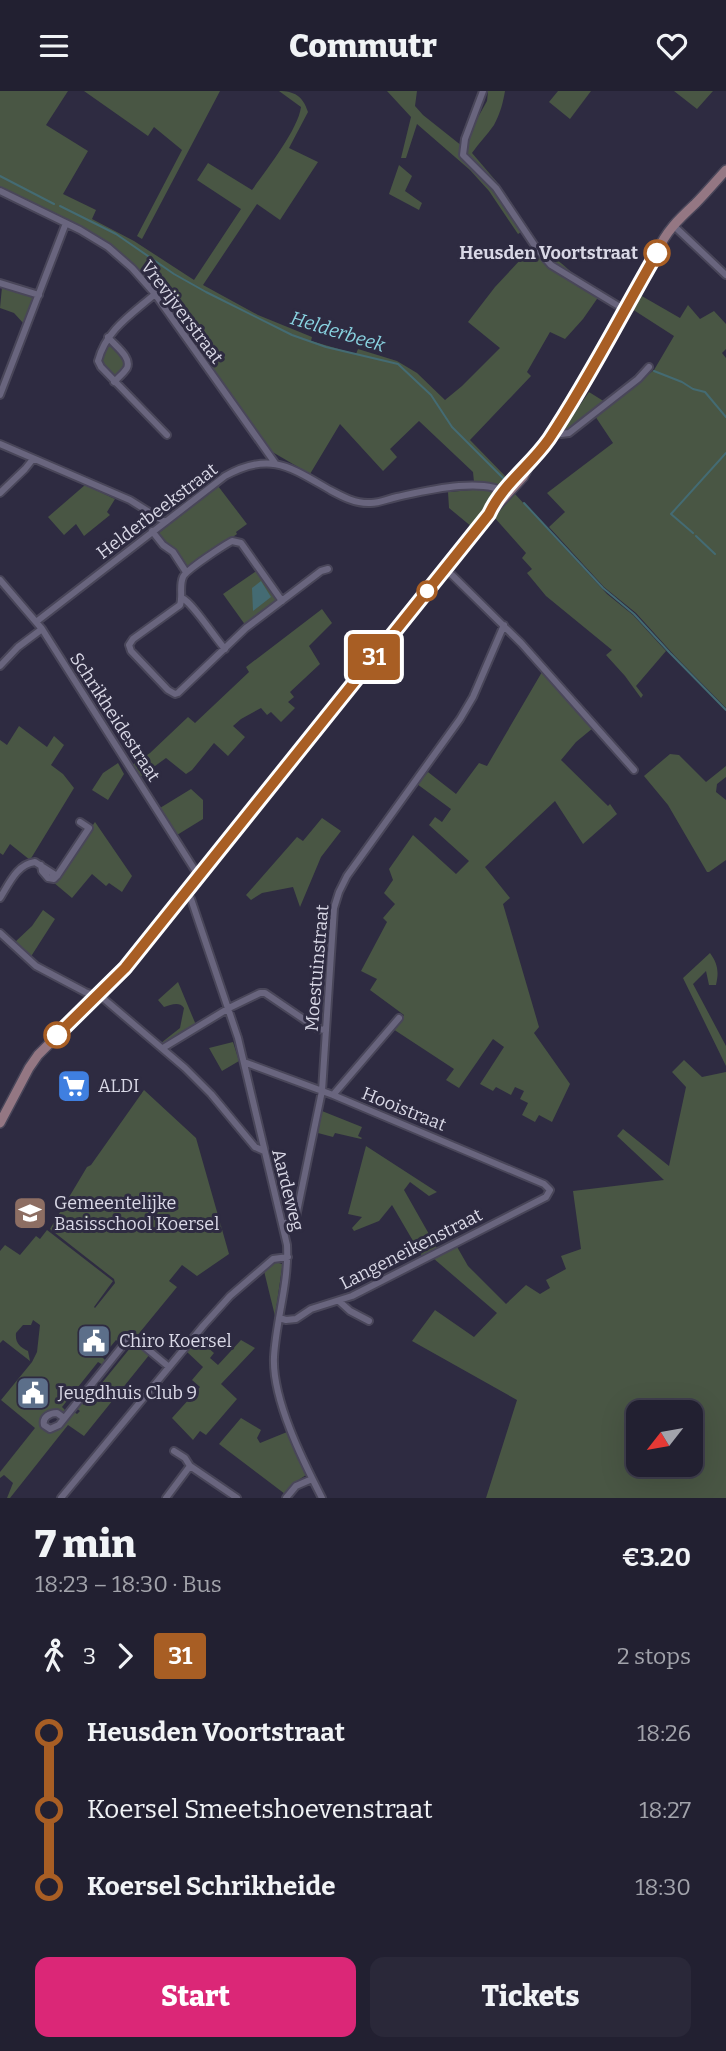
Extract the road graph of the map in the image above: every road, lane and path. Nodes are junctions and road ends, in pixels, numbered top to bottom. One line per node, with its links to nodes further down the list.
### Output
1 (483, 91): 10 (street)
2 (726, 170): 5 (street)
3 (0, 191): 4 (street, Vrevijverstraat)
4 (66, 223): 8 (street, Vrevijverstraat); 9 (street)
5 (675, 227): 6 (street); 10 (street)
6 (726, 275)
7 (0, 283): 9 (street)
8 (155, 294): 11 (street); 19 (street, Vrevijverstraat)
9 (39, 295): 14 (street)
10 (625, 310): 15 (street)
11 (108, 337): 13 (street); 13 (street)
12 (649, 367): 15 (street)
13 (114, 382): 16 (street)
14 (0, 395)
15 (554, 430): 20 (street)
16 (167, 435)
17 (0, 444): 18 (street)
18 (33, 459): 21 (street); 22 (street)
19 (275, 463): 20 (street); 22 (street, Helderbeekstraat)
20 (506, 492): 25 (street)
21 (0, 493)
22 (164, 522): 23 (street, Helderbeekstraat)
23 (152, 531): 26 (street); 30 (street, Helderbeekstraat)
24 (328, 569): 29 (street)
25 (444, 570): 31 (street); 37 (street)
26 (187, 572): 28 (street); 29 (street)
27 (0, 580): 30 (street, Schrikheidestraat)
28 (182, 599): 33 (street); 33 (street)
29 (282, 601): 33 (street)
30 (36, 622): 32 (street, Schrikheidestraat)
31 (504, 625): 35 (street); 44 (street, Moestuinstraat)
32 (42, 629): 34 (street); 37 (street, Schrikheidestraat)
33 (225, 649)
34 (0, 666)
35 (634, 770)
36 (80, 822): 39 (street)
37 (198, 875): 38 (street)
38 (185, 893): 41 (street); 42 (street, Aardeweg)
39 (0, 898)
40 (0, 933): 41 (street)
41 (96, 996): 45 (street); 49 (street)
42 (229, 1008): 44 (street); 45 (street); 46 (street, Aardeweg)
43 (399, 1018): 48 (street)
44 (325, 1030): 47 (street, Moestuinstraat)
45 (163, 1048): 50 (street)
46 (244, 1062): 47 (street, Hooistraat); 50 (street, Aardeweg)
47 (321, 1091): 48 (street, Hooistraat); 52 (street, Moestuinstraat)
48 (333, 1095): 51 (street, Hooistraat)
49 (0, 1123)
50 (264, 1151): 52 (street, Aardeweg)
51 (550, 1190): 54 (street, Langeneikenstraat)
52 (282, 1224): 53 (street, Aardeweg)
53 (288, 1257): 55 (street, Aardeweg); 57 (street)
54 (339, 1301): 55 (street, Langeneikenstraat); 56 (street)
55 (279, 1318): 61 (street, Aardeweg)
56 (369, 1321)
57 (169, 1367): 58 (street); 62 (street)
58 (64, 1418)
59 (174, 1451): 60 (street)
60 (190, 1466): 63 (street); 64 (street)
61 (312, 1479): 65 (street); 66 (street, Aardeweg)
62 (61, 1498)
63 (166, 1498)
64 (237, 1498)
65 (286, 1498)
66 (322, 1498)

